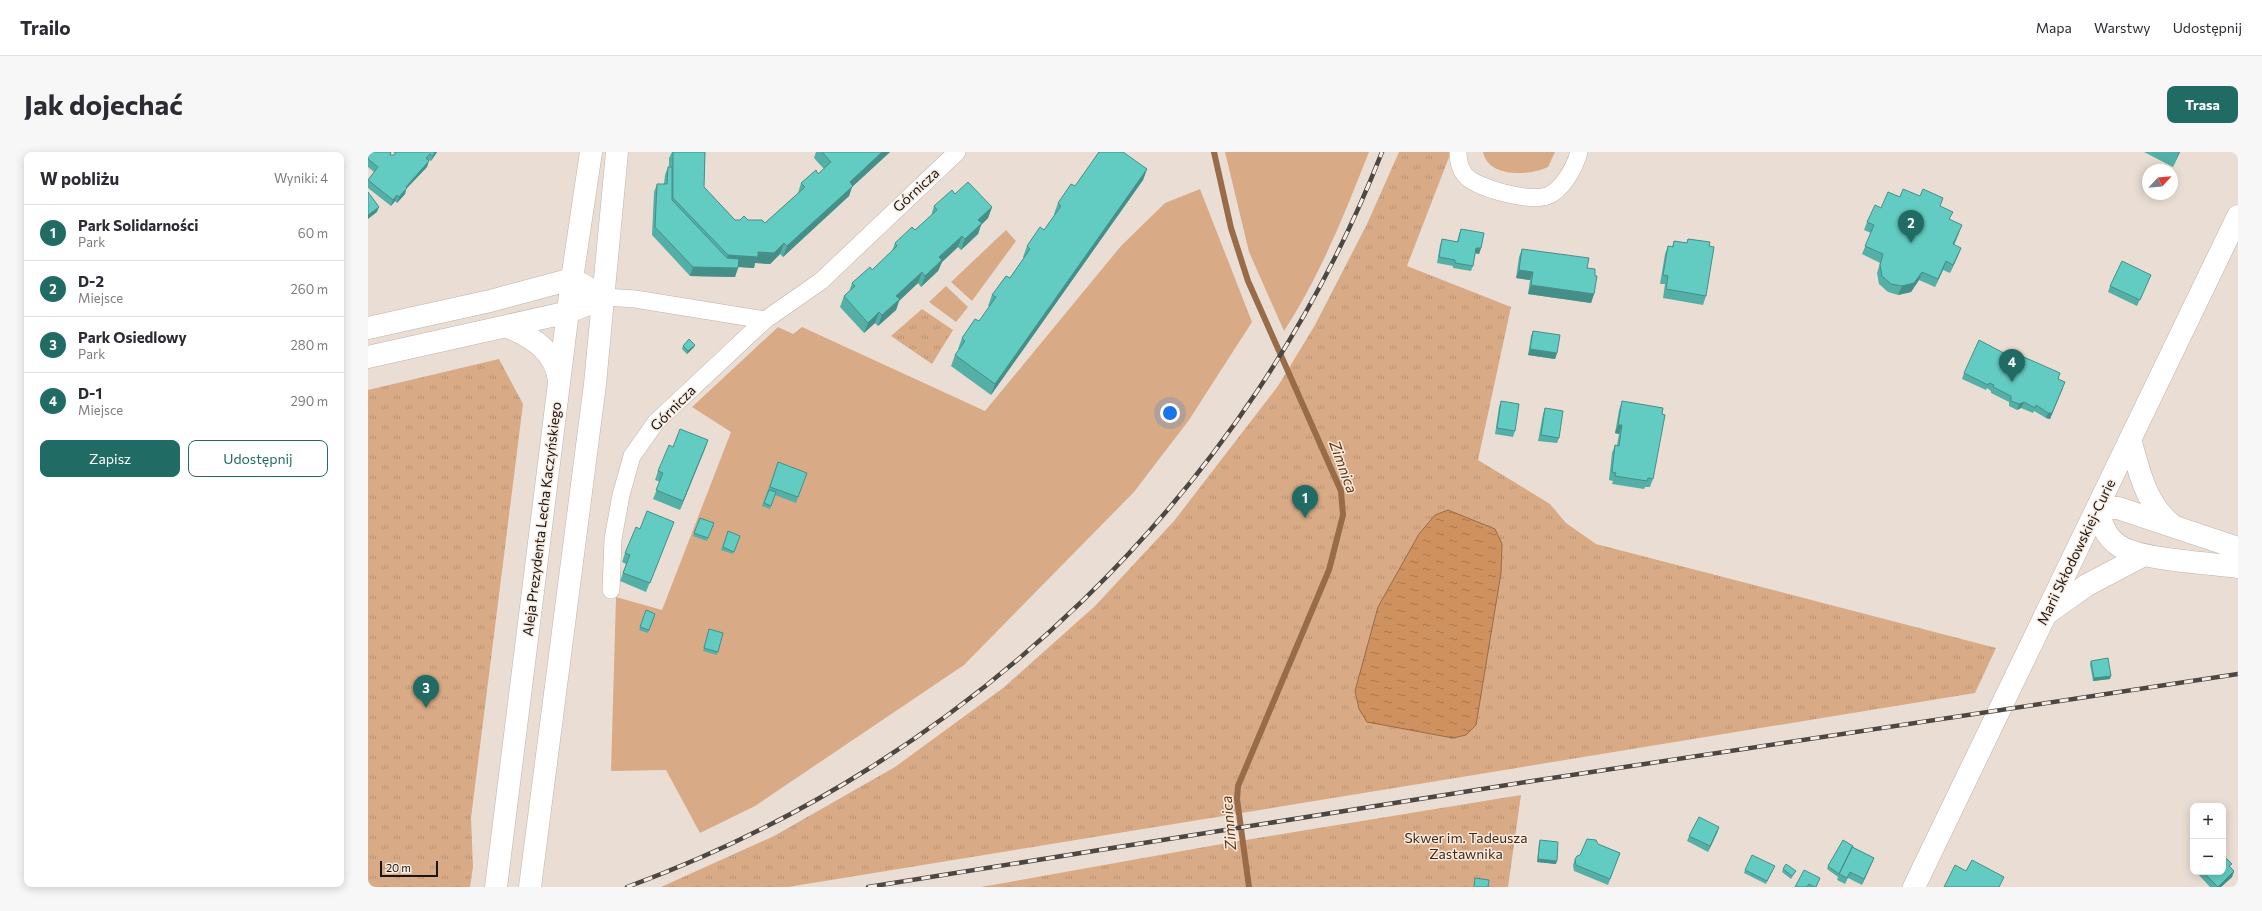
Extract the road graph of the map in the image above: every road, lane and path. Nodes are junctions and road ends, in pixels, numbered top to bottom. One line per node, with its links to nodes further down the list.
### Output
1 (591, 152): 7 (street, Aleja Prezydenta Lecha Kaczyńskiego)
2 (617, 152): 8 (street)
3 (957, 152): 10 (street, Górnicza)
4 (1458, 152): 5 (street)
5 (1578, 152)
6 (2238, 216): 15 (street, Marii Skłodowskiej-Curie)
7 (572, 279): 8 (street); 9 (street, Aleja Prezydenta Lecha Kaczyńskiego); 12 (street)
8 (604, 297): 9 (street); 10 (street); 24 (street)
9 (569, 312): 11 (street); 14 (street, Aleja Prezydenta Lecha Kaczyńskiego)
10 (766, 320): 21 (street, Górnicza)
11 (508, 326): 13 (street); 14 (street)
12 (368, 328)
13 (368, 356)
14 (559, 388): 23 (street, Aleja Prezydenta Lecha Kaczyńskiego)
15 (2130, 439): 16 (street, Marii Skłodowskiej-Curie); 17 (street)
16 (2098, 508): 17 (street); 19 (street); 22 (street, Marii Skłodowskiej-Curie)
17 (2172, 524): 18 (street)
18 (2238, 548)
19 (2144, 555): 20 (street); 22 (street)
20 (2238, 567)
21 (611, 590)
22 (2044, 616): 25 (street, Marii Skłodowskiej-Curie)
23 (496, 887)
24 (530, 887)
25 (1914, 887)

